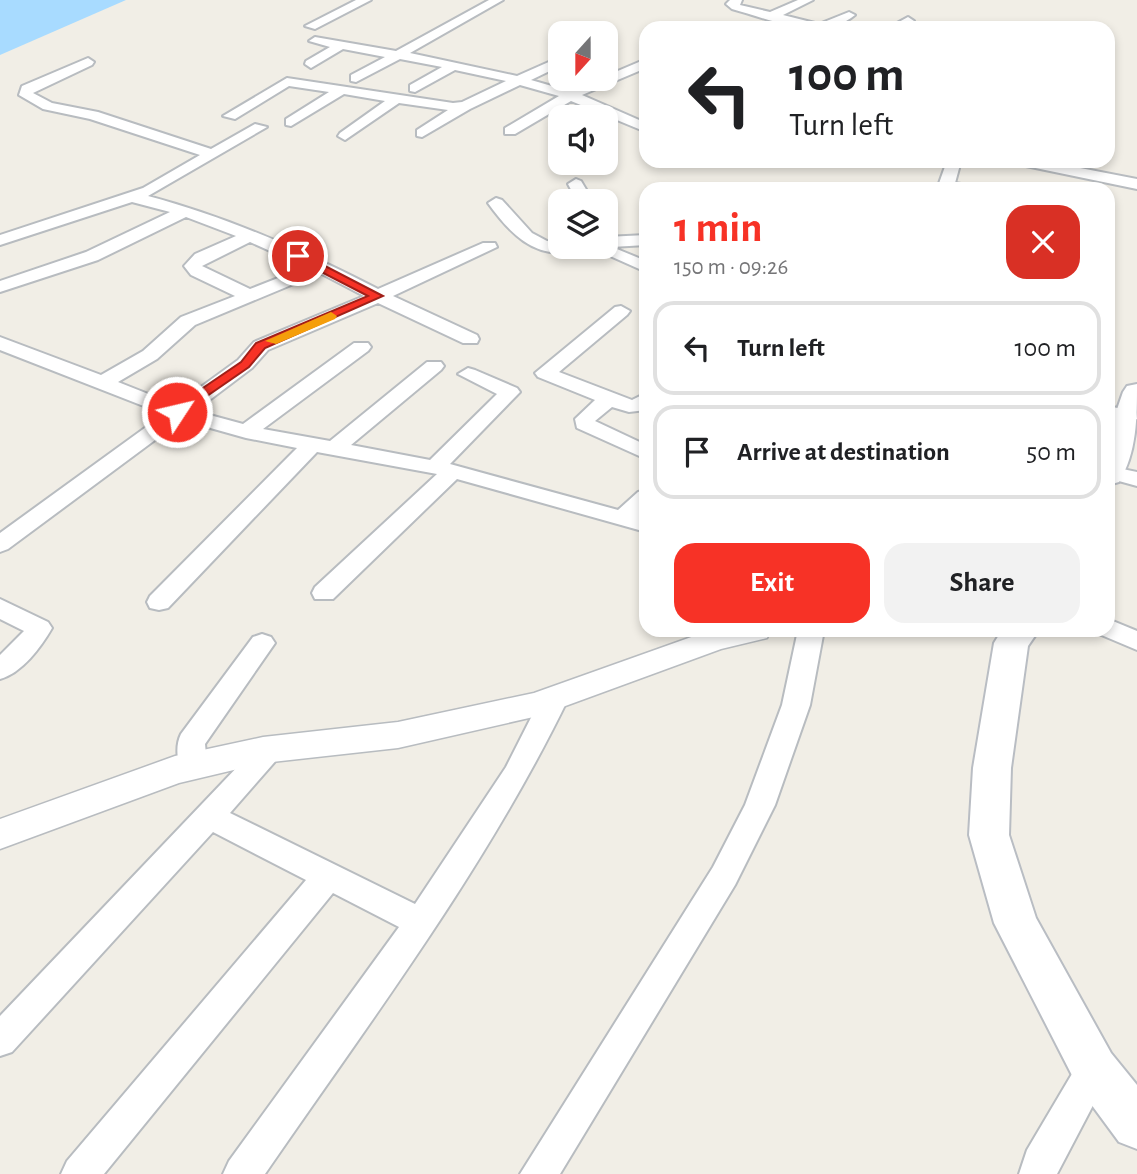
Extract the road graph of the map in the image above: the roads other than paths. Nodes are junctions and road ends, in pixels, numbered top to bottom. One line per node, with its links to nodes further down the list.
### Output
1 (365, 0): 9 (street)
2 (497, 0): 12 (street)
3 (736, 0): 6 (street)
4 (807, 0): 6 (street)
5 (849, 15): 8 (street)
6 (771, 16): 7 (street)
7 (791, 21)
8 (836, 21)
9 (311, 26)
10 (315, 41): 11 (street)
11 (342, 45): 12 (street); 14 (street)
12 (397, 54): 15 (street); 18 (street)
13 (88, 62): 34 (street)
14 (310, 64)
15 (451, 66): 19 (street); 20 (street)
16 (548, 66): 19 (street)
17 (639, 66): 22 (street)
18 (356, 78)
19 (515, 81): 22 (street); 24 (street)
20 (415, 88)
21 (342, 89): 23 (street); 25 (street); 28 (street)
22 (569, 96): 27 (street); 31 (street)
23 (397, 98): 24 (street); 33 (street)
24 (465, 106): 32 (street)
25 (230, 116)
26 (639, 116): 27 (street)
27 (632, 121): 29 (street)
28 (291, 122)
29 (639, 124)
30 (260, 127): 34 (street)
31 (510, 131)
32 (422, 132)
33 (345, 136)
34 (213, 155): 39 (street)
35 (1056, 168): 37 (street)
36 (576, 184): 38 (street)
37 (1137, 184)
38 (579, 189)
39 (133, 197): 41 (street); 43 (street)
40 (496, 203): 47 (street)
41 (184, 212): 42 (street); 51 (street)
42 (251, 235): 50 (street); 52 (street)
43 (0, 240)
44 (639, 240): 45 (street)
45 (618, 242)
46 (489, 247): 53 (street)
47 (548, 248)
48 (618, 251): 49 (street)
49 (639, 263)
50 (322, 267): 52 (street); 53 (street)
51 (0, 287)
52 (250, 296): 60 (street)
53 (378, 296): 55 (street); 63 (street)
54 (621, 311): 61 (street)
55 (470, 339)
56 (0, 342): 60 (street)
57 (361, 347): 65 (street)
58 (434, 366): 66 (street)
59 (468, 374): 68 (street)
60 (102, 383): 63 (street)
61 (609, 400): 62 (street); 67 (street)
62 (639, 404)
63 (177, 412): 65 (street); 73 (street)
64 (1127, 416): 69 (main road)
65 (246, 432): 66 (street)
66 (323, 447): 68 (street); 76 (street)
67 (639, 450)
68 (444, 470): 71 (street); 75 (street)
69 (1119, 476)
70 (639, 503): 71 (street)
71 (622, 519): 72 (street)
72 (639, 523)
73 (10, 525): 74 (street)
74 (0, 544)
75 (324, 593)
76 (159, 602)
77 (0, 608): 84 (street)
78 (1115, 631): 82 (street)
79 (727, 637): 85 (street)
80 (810, 637): 97 (street)
81 (1016, 637): 93 (main road)
82 (1137, 640)
83 (262, 643): 87 (street)
84 (0, 670)
85 (554, 699): 86 (street); 91 (street)
86 (272, 749): 87 (street); 88 (street)
87 (193, 766): 89 (street)
88 (209, 816): 90 (street); 92 (street)
89 (0, 834)
90 (328, 876): 91 (street); 95 (street)
91 (421, 922): 96 (street)
92 (0, 1040)
93 (1094, 1069): 94 (main road); 98 (street)
94 (1134, 1118)
95 (80, 1174)
96 (242, 1174)
97 (539, 1174)
98 (1038, 1174)

